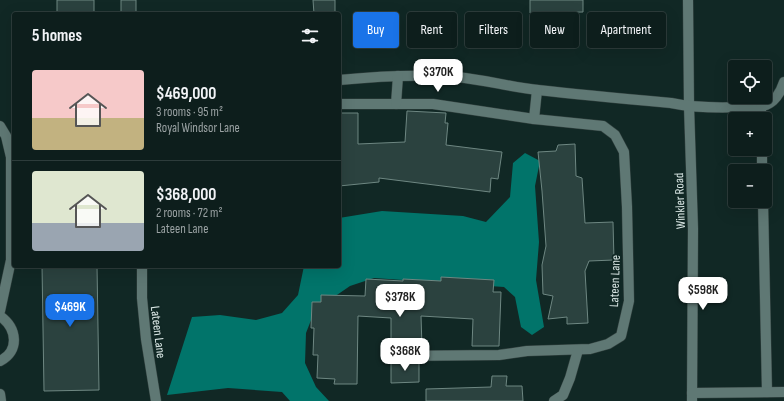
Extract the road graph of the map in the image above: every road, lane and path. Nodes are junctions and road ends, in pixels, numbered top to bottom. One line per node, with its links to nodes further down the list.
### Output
1 (688, 0): 8 (street, Winkler Road)
2 (398, 76): 3 (street); 5 (street); 7 (street)
3 (341, 80)
4 (784, 82): 9 (street)
5 (537, 90): 8 (street); 11 (street)
6 (341, 104): 7 (street, Lateen Lane)
7 (396, 104): 11 (street, Lateen Lane)
8 (689, 106): 9 (street); 23 (street, Winkler Road)
9 (761, 107): 10 (street)
10 (761, 112)
11 (534, 119): 17 (street, Lateen Lane)
12 (0, 126): 15 (street)
13 (763, 208): 20 (street)
14 (142, 268): 25 (street, Lateen Lane)
15 (0, 311)
16 (0, 316): 19 (street)
17 (578, 350): 18 (street, Lateen Lane); 26 (street)
18 (394, 356)
19 (0, 361)
20 (767, 392): 21 (street); 23 (street)
21 (784, 392)
22 (0, 394): 24 (street)
23 (692, 397)
24 (1, 401)
25 (156, 401)
26 (554, 401)

